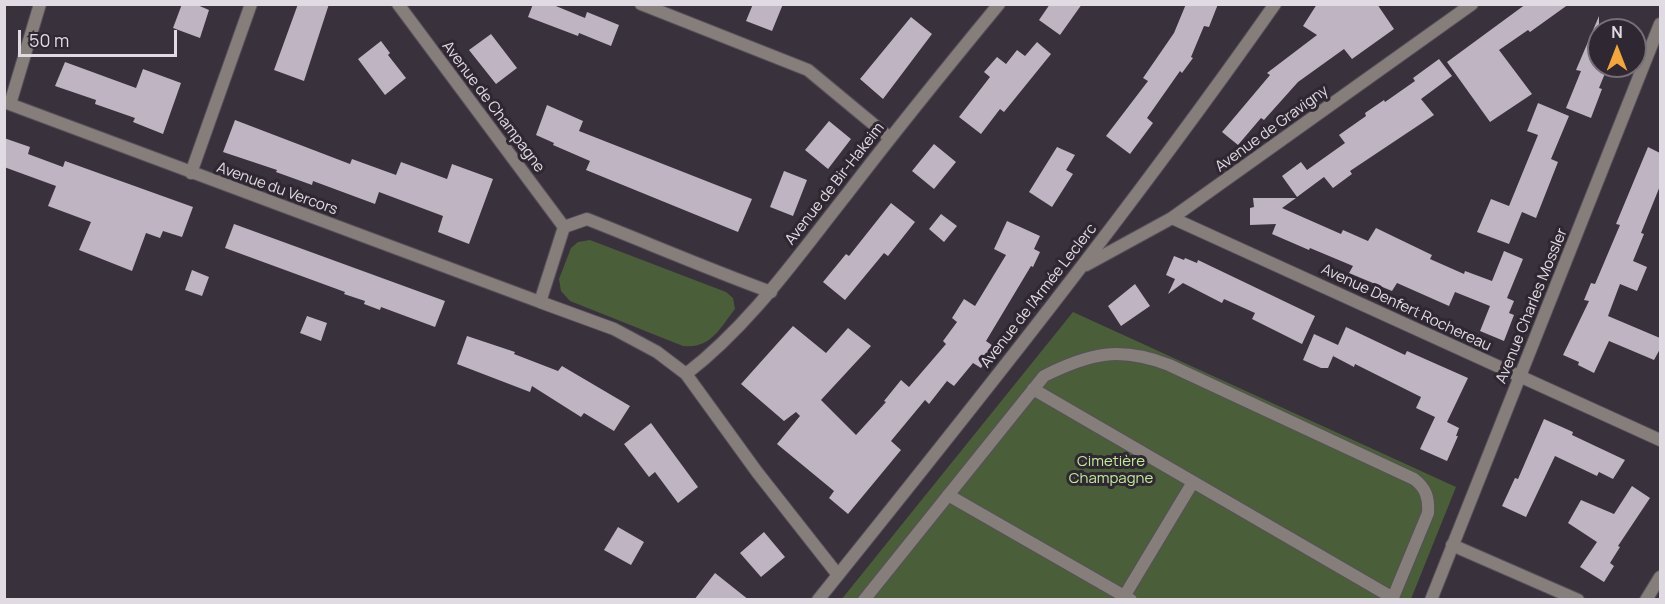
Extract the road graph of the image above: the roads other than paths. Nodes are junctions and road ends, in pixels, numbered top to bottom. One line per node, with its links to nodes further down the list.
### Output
1 (40, 4): 9 (street)
2 (251, 4): 11 (street)
3 (398, 4): 13 (street, Avenue de Champagne)
4 (641, 4): 10 (street)
5 (999, 4): 10 (street, Avenue de Bir-Hakeim)
6 (1275, 4): 14 (street, Avenue de l'Armée Leclerc)
7 (1472, 4): 12 (street, Avenue de Gravigny)
8 (1660, 24): 18 (street, Avenue Charles Mossler)
9 (7, 103): 11 (street, Avenue du Vercors)
10 (890, 138): 15 (street, Avenue de Bir-Hakeim)
11 (191, 173): 16 (street, Avenue du Vercors)
12 (1173, 218): 14 (street, Avenue de Gravigny); 18 (street, Avenue Denfert Rochereau)
13 (564, 227): 15 (street); 16 (street)
14 (1082, 267): 24 (street, Avenue de l'Armée Leclerc)
15 (771, 292): 17 (street, Avenue de Bir-Hakeim)
16 (540, 302): 17 (street, Avenue du Vercors)
17 (686, 374): 24 (street, Avenue du Vercors)
18 (1520, 376): 20 (street, Avenue Denfert Rochereau); 23 (street, Avenue Charles Mossler)
19 (1033, 389): 21 (street); 22 (street); 27 (street)
20 (1660, 440)
21 (1193, 482): 26 (street); 27 (street)
22 (948, 495): 26 (street); 29 (street)
23 (1452, 545): 30 (street, Avenue Charles Mossler); 31 (street)
24 (838, 575): 28 (street, Avenue de l'Armée Leclerc)
25 (1660, 577): 32 (street)
26 (1126, 598)
27 (1393, 599)
28 (818, 600)
29 (864, 600)
30 (1431, 600)
31 (1578, 600)
32 (1646, 600)

